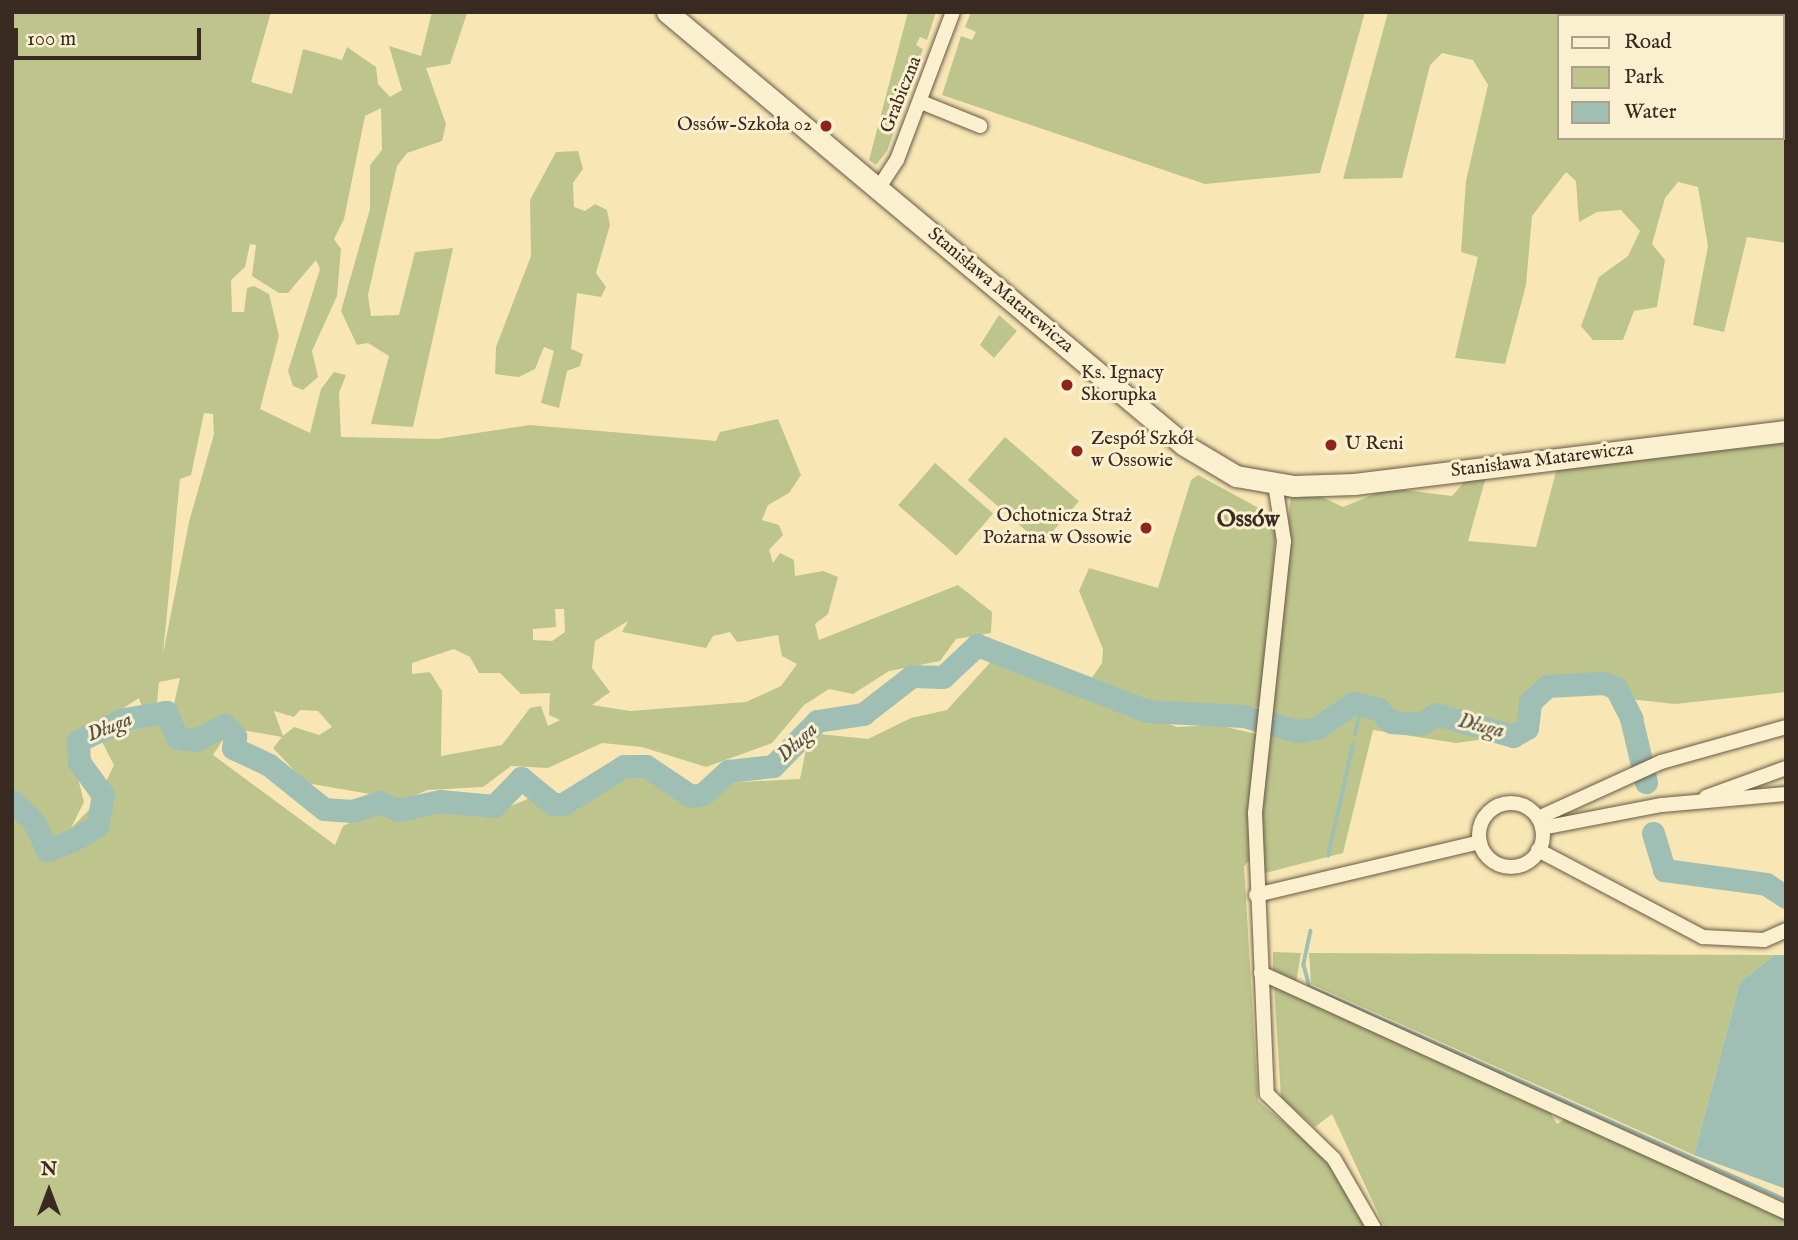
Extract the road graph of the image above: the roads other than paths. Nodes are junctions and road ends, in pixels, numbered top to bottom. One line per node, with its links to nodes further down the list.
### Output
1 (667, 12): 5 (street, Stanisława Matarewicza)
2 (953, 12): 3 (street, Grabiczna)
3 (921, 102): 4 (street); 5 (street, Grabiczna)
4 (980, 126)
5 (878, 189): 7 (street, Stanisława Matarewicza)
6 (1786, 431): 7 (street, Stanisława Matarewicza)
7 (1275, 484): 15 (street)
8 (1786, 727): 12 (street)
9 (1786, 768): 11 (street)
10 (1786, 794): 11 (street)
11 (1695, 801): 12 (street)
12 (1540, 823): 13 (street); 14 (street)
13 (1480, 842): 14 (street); 15 (street)
14 (1538, 850): 16 (street)
15 (1256, 895): 17 (street)
16 (1786, 930)
17 (1261, 973): 18 (street); 19 (street)
18 (1786, 1212)
19 (1374, 1228)

